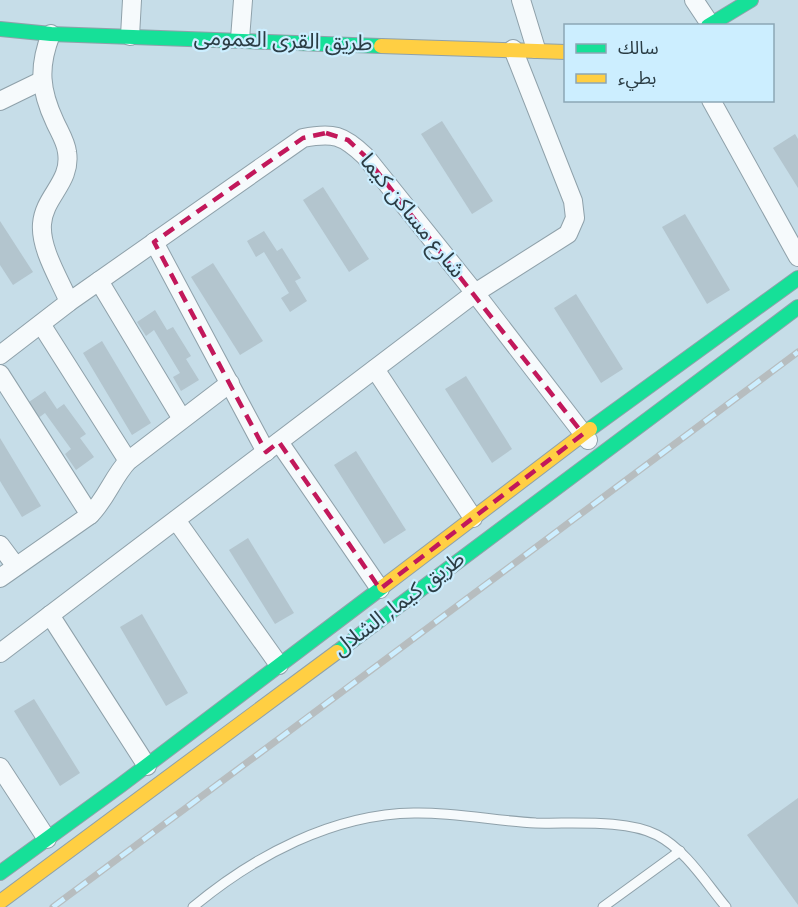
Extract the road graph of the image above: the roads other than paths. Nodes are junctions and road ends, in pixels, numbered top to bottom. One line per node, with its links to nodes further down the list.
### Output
1 (132, 0): 9 (street)
2 (521, 0): 13 (street)
3 (694, 0): 6 (street)
4 (748, 0): 7 (main road)
5 (242, 3): 11 (street)
6 (708, 24)
7 (711, 24)
8 (0, 28): 10 (main road, طريق القرى العمومى)
9 (131, 29): 10 (main road, طريق القرى العمومى); 11 (main road, طريق القرى العمومى)
10 (51, 34): 15 (street)
11 (240, 36): 12 (main road, طريق القرى العمومى)
12 (513, 49): 13 (main road, طريق القرى العمومى); 22 (street)
13 (536, 50): 14 (main road, طريق القرى العمومى)
14 (564, 52)
15 (41, 81): 16 (street); 23 (street)
16 (0, 100)
17 (712, 102): 19 (street)
18 (154, 242): 21 (street, شارع مساكن كيما); 22 (street, شارع مساكن كيما); 29 (street)
19 (798, 257)
20 (798, 278): 31 (main road, طريق كيما, الشلال)
21 (99, 281): 23 (street, شارع مساكن كيما); 30 (street)
22 (475, 293): 27 (street); 31 (street, شارع مساكن كيما)
23 (69, 302): 25 (street, شارع مساكن كيما)
24 (798, 307): 33 (main road, طريق كيما, الشلال)
25 (41, 324): 26 (street, شارع مساكن كيما); 34 (street)
26 (0, 355)
27 (375, 369): 32 (street); 36 (street)
28 (0, 374): 35 (street)
29 (230, 383): 30 (street); 32 (street)
30 (182, 419): 34 (street)
31 (583, 434): 33 (street, شارع مساكن كيما); 36 (main road, طريق كيما, الشلال)
32 (272, 447): 37 (street); 41 (street)
33 (598, 453): 50 (main road, طريق كيما, الشلال)
34 (128, 461): 35 (street)
35 (90, 514): 39 (street)
36 (473, 518): 41 (main road, طريق كيما, الشلال)
37 (176, 520): 42 (street); 44 (street)
38 (0, 545): 39 (street)
39 (15, 566): 40 (street)
40 (0, 578)
41 (380, 589): 44 (main road, طريق كيما, الشلال)
42 (50, 615): 43 (street); 45 (street)
43 (0, 653)
44 (279, 665): 45 (main road, طريق كيما, الشلال)
45 (147, 766): 47 (main road, طريق كيما, الشلال)
46 (0, 767): 47 (street)
47 (46, 839): 49 (main road, طريق كيما, الشلال)
48 (680, 851): 51 (lane); 52 (lane); 53 (lane)
49 (0, 873)
50 (0, 902)
51 (193, 907)
52 (603, 907)
53 (726, 907)

